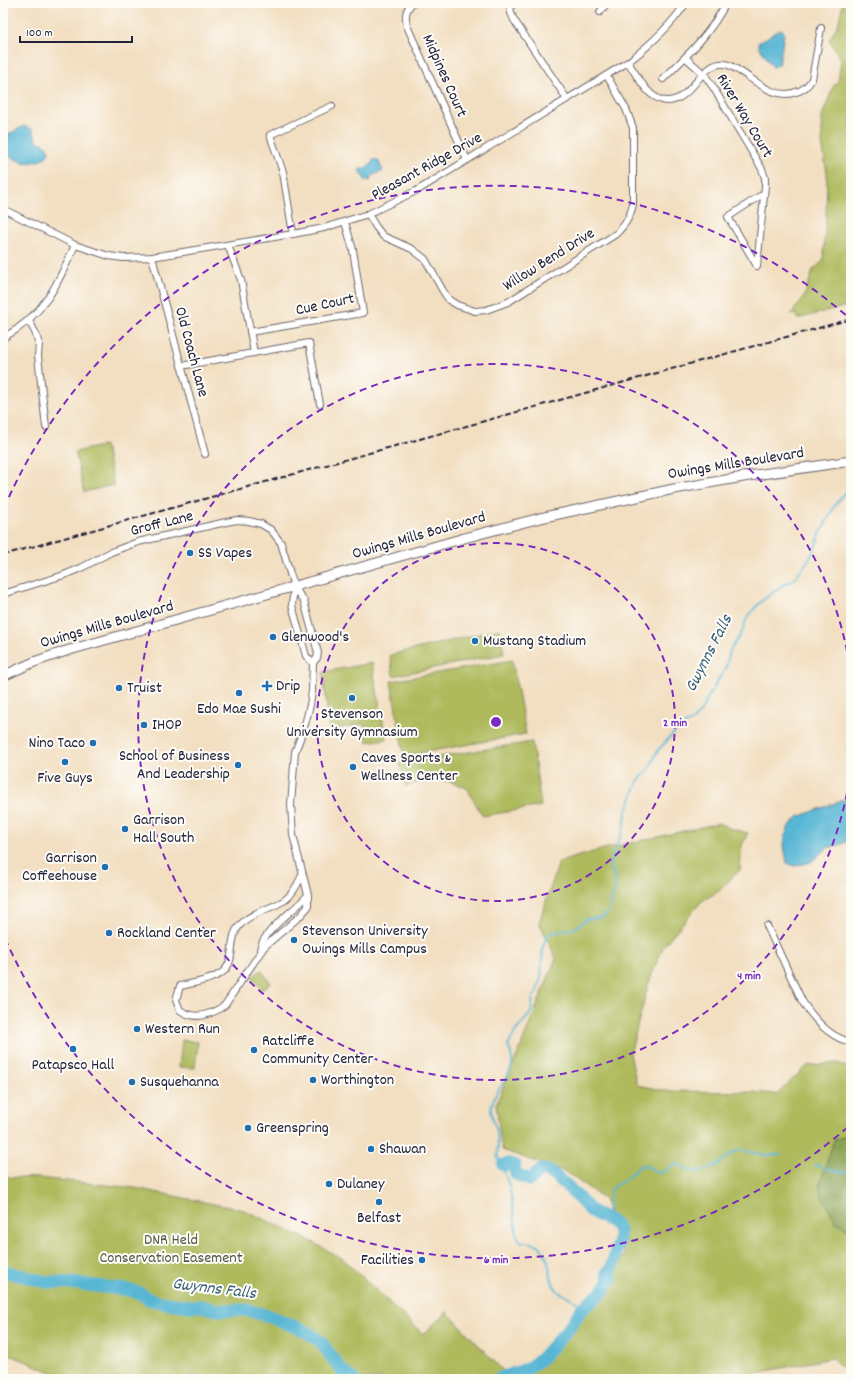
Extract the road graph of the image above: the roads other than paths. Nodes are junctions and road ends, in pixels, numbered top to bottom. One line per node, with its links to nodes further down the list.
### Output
1 (412, 3): 15 (street, Midpines Court)
2 (510, 3): 13 (street)
3 (607, 3): 6 (street)
4 (686, 3): 9 (street, Pleasant Ridge Drive)
5 (726, 3): 8 (street)
6 (600, 12)
7 (821, 28): 10 (street)
8 (686, 58): 10 (street, River Way Court); 12 (street)
9 (628, 62): 10 (street); 11 (street, Pleasant Ridge Drive)
10 (704, 74): 16 (street, River Way Court)
11 (607, 76): 13 (street, Pleasant Ridge Drive); 18 (street, Willow Bend Drive)
12 (663, 79)
13 (567, 99): 15 (street, Pleasant Ridge Drive)
14 (332, 106): 20 (street)
15 (467, 160): 18 (street, Pleasant Ridge Drive)
16 (764, 194): 16 (street, River Way Court)
17 (3, 209): 21 (street, Pleasant Ridge Drive)
18 (368, 214): 19 (street, Pleasant Ridge Drive)
19 (345, 222): 20 (street, Pleasant Ridge Drive); 25 (street, Cue Court)
20 (293, 234): 22 (street, Pleasant Ridge Drive)
21 (75, 245): 23 (street, Pleasant Ridge Drive); 24 (street)
22 (228, 245): 23 (street, Pleasant Ridge Drive); 25 (street)
23 (152, 257): 28 (street, Old Coach Lane)
24 (29, 321): 26 (street); 30 (street)
25 (250, 332): 27 (street)
26 (3, 338)
27 (254, 353): 28 (street); 29 (street)
28 (181, 366): 31 (street, Old Coach Lane)
29 (320, 404)
30 (46, 427)
31 (205, 454)
32 (851, 461): 33 (main road, Owings Mills Boulevard)
33 (294, 588): 34 (street, Groff Lane); 35 (street); 36 (street); 38 (main road, Owings Mills Boulevard)
34 (3, 594)
35 (314, 636): 36 (street); 37 (street)
36 (301, 638): 37 (street)
37 (313, 663): 39 (street)
38 (3, 676)
39 (302, 874): 39 (street)
40 (767, 926): 41 (street)
41 (851, 1042)

